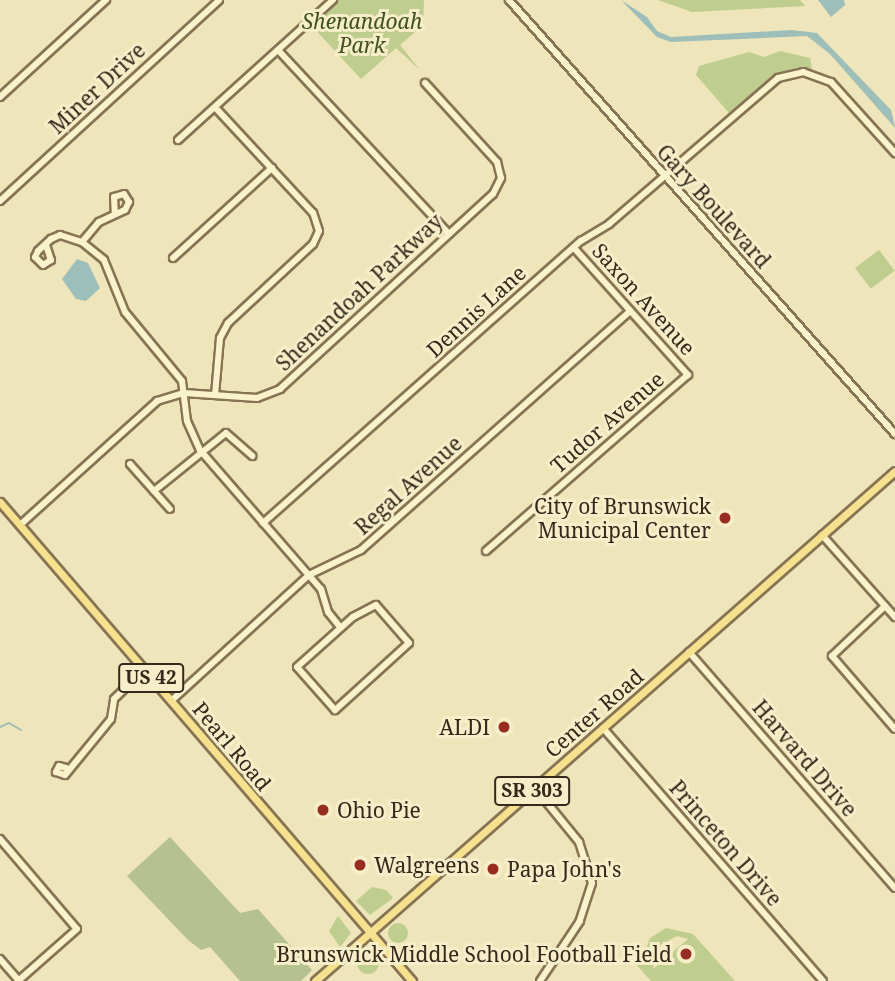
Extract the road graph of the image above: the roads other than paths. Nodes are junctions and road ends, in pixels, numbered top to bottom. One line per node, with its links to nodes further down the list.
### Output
1 (106, 0): 7 (street)
2 (219, 0): 13 (street, Miner Drive)
3 (333, 0): 5 (street)
4 (509, 0): 12 (street, Gary Boulevard)
5 (278, 50): 8 (street); 15 (street)
6 (425, 83): 15 (street, Shenandoah Parkway)
7 (0, 97)
8 (215, 107): 9 (street); 11 (street)
9 (178, 140)
10 (895, 153): 12 (street, Dennis Lane)
11 (272, 168): 19 (street); 23 (street)
12 (664, 176): 18 (street, Dennis Lane); 24 (street, Gary Boulevard)
13 (0, 201)
14 (115, 214): 16 (street)
15 (449, 234): 23 (street, Shenandoah Parkway)
16 (82, 242): 17 (street); 22 (street)
17 (46, 245)
18 (573, 248): 20 (street, Saxon Avenue); 32 (street, Dennis Lane)
19 (173, 258)
20 (630, 311): 21 (street, Saxon Avenue); 36 (street, Regal Avenue)
21 (688, 375): 35 (street, Tudor Avenue)
22 (184, 393): 23 (street, Shenandoah Parkway); 25 (street); 33 (street, Shenandoah Parkway)
23 (215, 395)
24 (895, 435)
25 (200, 450): 26 (street); 29 (street); 32 (street)
26 (252, 456)
27 (130, 464): 29 (street)
28 (894, 474): 34 (main road, Center Road / SR 303)
29 (154, 491): 31 (street)
30 (0, 502): 33 (main road, Pearl Road / US 42)
31 (170, 509)
32 (263, 523): 36 (street)
33 (20, 525): 41 (main road, Pearl Road / US 42)
34 (822, 535): 37 (street); 40 (main road, Center Road / SR 303)
35 (486, 551)
36 (309, 575): 39 (street); 42 (street, Regal Avenue)
37 (885, 606): 38 (street); 44 (street)
38 (895, 617)
39 (340, 627): 39 (street)
40 (689, 652): 43 (main road, Center Road / SR 303); 48 (street, Harvard Drive)
41 (144, 670): 42 (main road, Pearl Road / US 42); 45 (street)
42 (171, 701): 49 (main road, Pearl Road / US 42)
43 (603, 728): 46 (main road, Center Road / SR 303); 55 (street, Princeton Drive)
44 (895, 729)
45 (66, 768)
46 (535, 788): 49 (main road, Center Road / SR 303); 54 (street)
47 (0, 839): 51 (street)
48 (895, 888)
49 (370, 933): 52 (main road, Center Road / SR 303); 53 (main road, Pearl Road / US 42)
50 (0, 959): 51 (street)
51 (18, 981)
52 (315, 981)
53 (412, 981)
54 (540, 981)
55 (823, 981)

